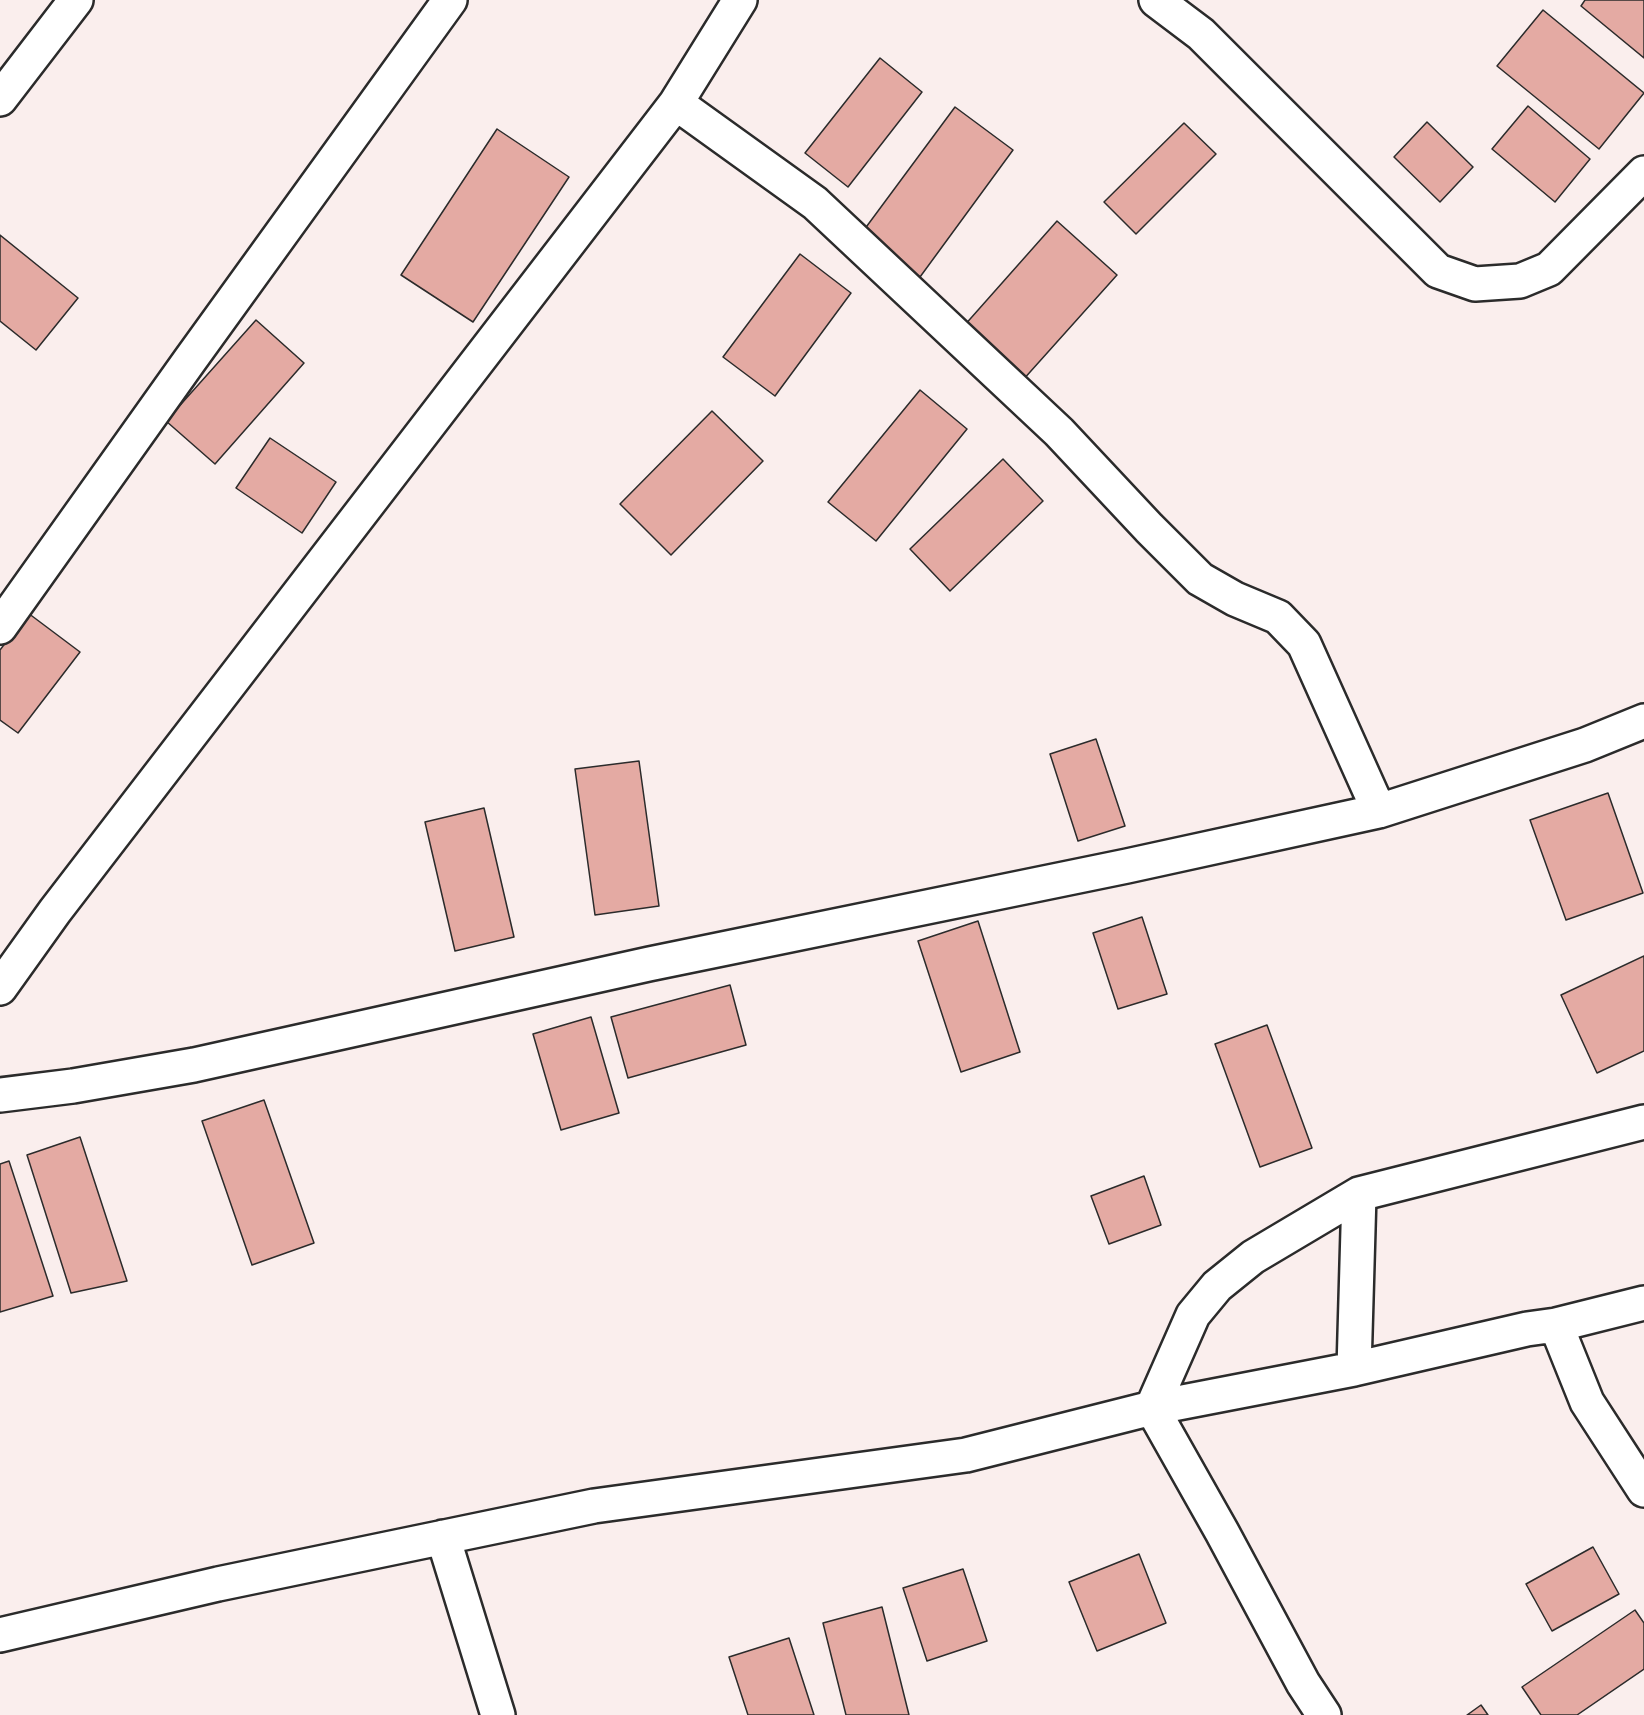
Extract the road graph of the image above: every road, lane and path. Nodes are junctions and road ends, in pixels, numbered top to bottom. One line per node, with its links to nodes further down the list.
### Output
1 (76, 0): 5 (street)
2 (450, 0): 8 (street)
3 (740, 0): 6 (street)
4 (1156, 0): 7 (street)
5 (0, 99)
6 (676, 103): 10 (street); 11 (street)
7 (1644, 173)
8 (0, 627)
9 (1644, 721): 10 (street)
10 (1379, 811): 12 (street)
11 (0, 988)
12 (0, 1095)
13 (1644, 1122): 14 (street)
14 (1359, 1194): 17 (street); 18 (street)
15 (1644, 1303): 16 (street)
16 (1556, 1325): 17 (street); 19 (street)
17 (1354, 1369): 18 (street)
18 (1152, 1408): 20 (street); 23 (street)
19 (1644, 1490)
20 (443, 1537): 21 (street); 22 (street)
21 (0, 1635)
22 (498, 1715)
23 (1324, 1715)

